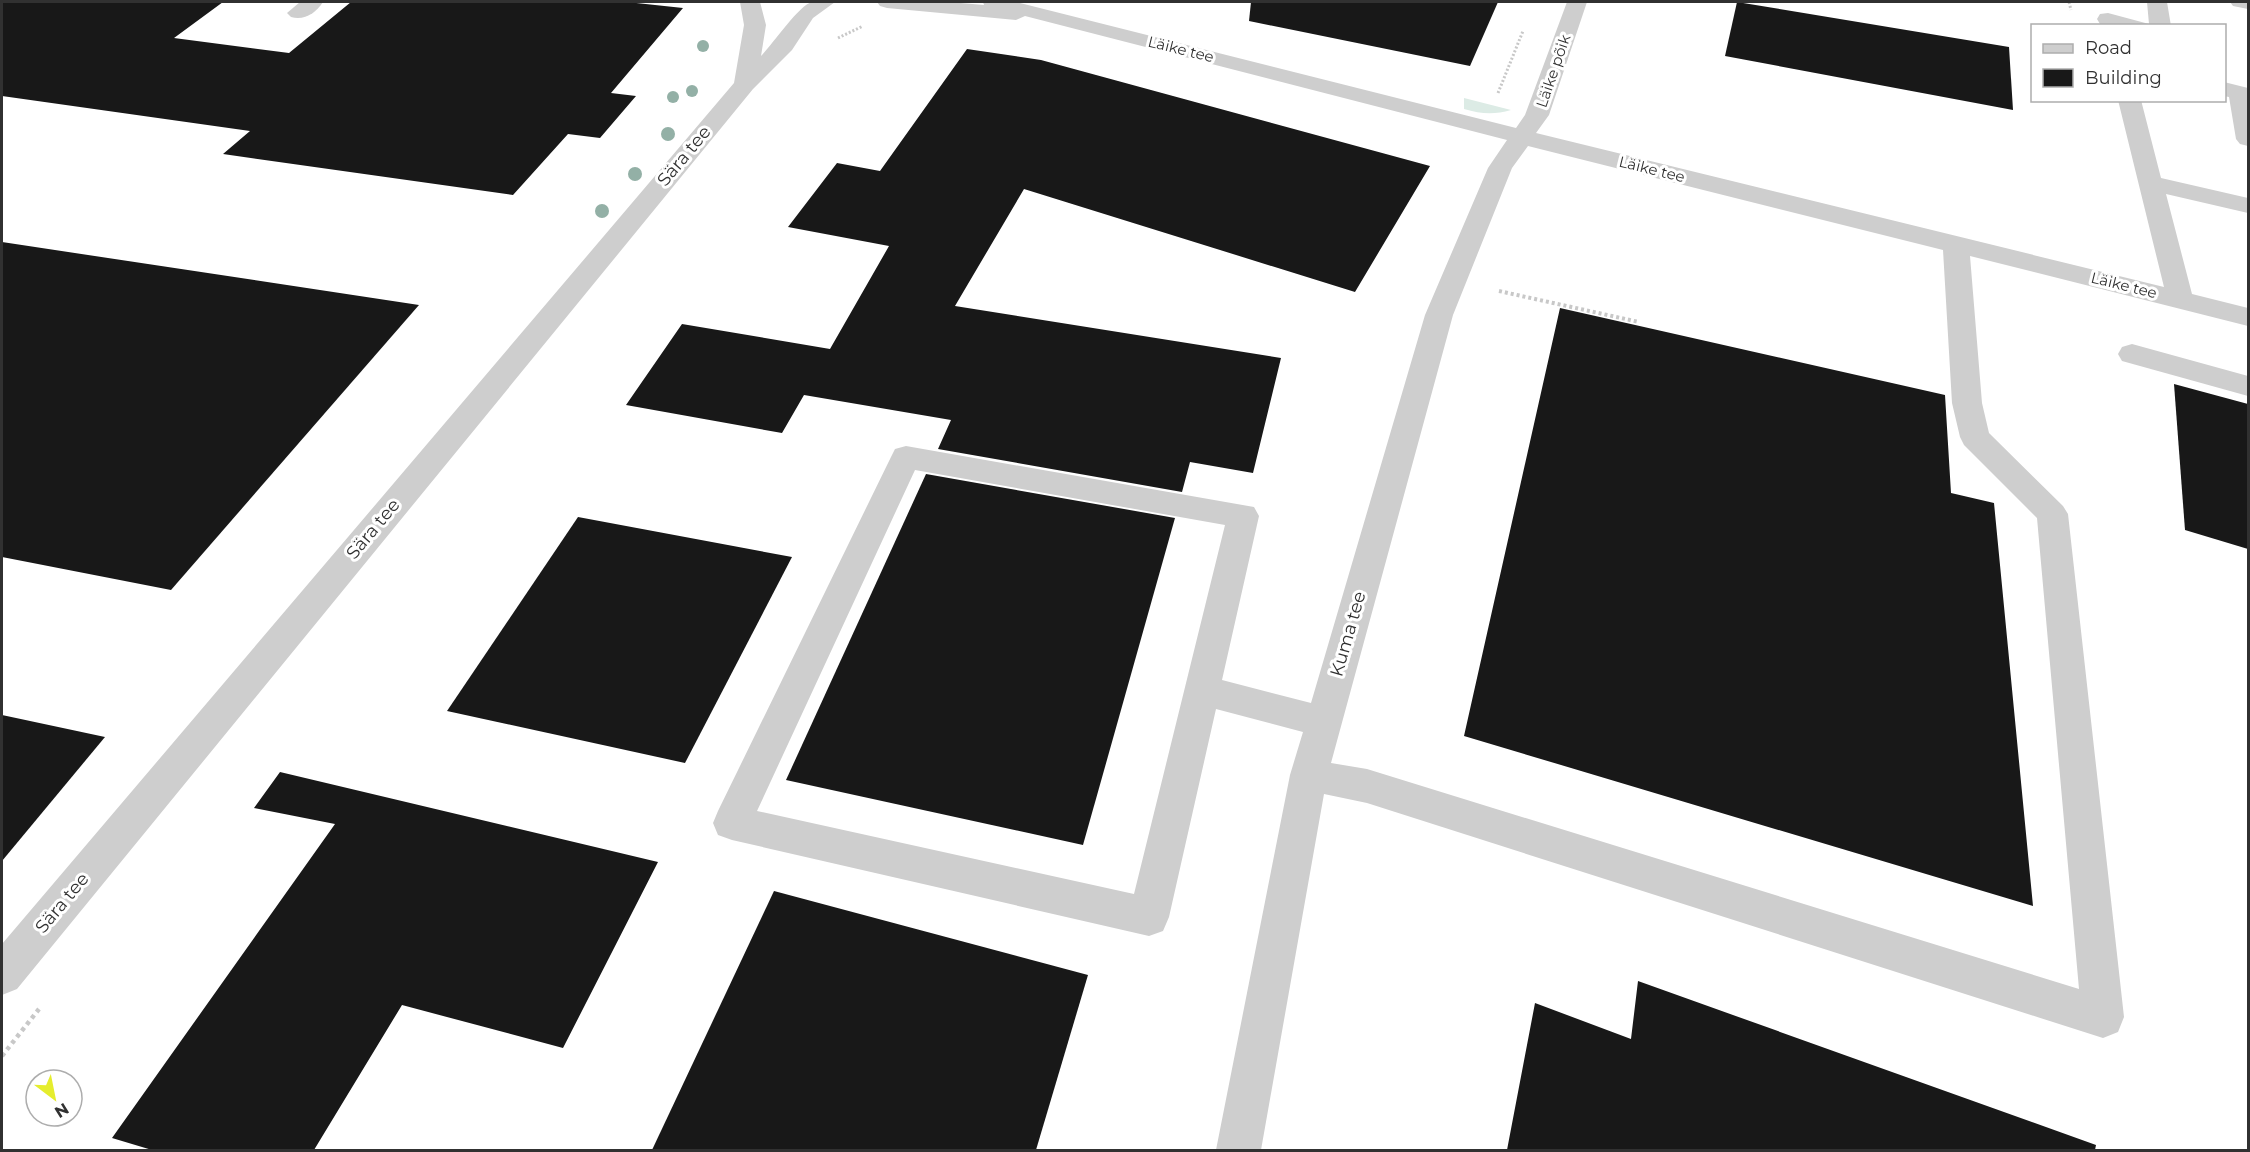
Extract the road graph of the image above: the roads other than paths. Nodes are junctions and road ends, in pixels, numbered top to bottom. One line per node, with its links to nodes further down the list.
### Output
1 (750, 2): 15 (street)
2 (796, 2): 3 (street)
3 (813, 2)
4 (825, 2): 15 (street, Sära tee)
5 (888, 2): 12 (street, Läike tee)
6 (993, 2): 12 (street, Läike tee)
7 (1577, 2): 18 (street, Läike põik)
8 (2157, 2): 14 (street)
9 (2241, 2): 10 (street)
10 (2248, 3)
11 (2107, 15): 13 (street)
12 (1057, 18): 18 (street, Läike tee)
13 (2134, 24)
14 (2160, 24)
15 (745, 84): 30 (street, Sära tee)
16 (2226, 89): 19 (street)
17 (2130, 102): 20 (street)
18 (1521, 136): 22 (street, Läike tee); 28 (street, Kuma tee)
19 (2248, 139)
20 (2150, 183): 21 (street); 23 (street)
21 (2248, 205)
22 (1956, 244): 23 (street, Läike tee); 29 (street)
23 (2180, 299): 24 (street, Läike tee)
24 (2248, 316)
25 (2132, 354): 26 (street)
26 (2248, 386)
27 (1202, 690): 27 (street); 28 (street)
28 (1324, 722): 29 (street, Kuma tee)
29 (1309, 775): 31 (street, Kuma tee)
30 (2, 975)
31 (1238, 1150)

